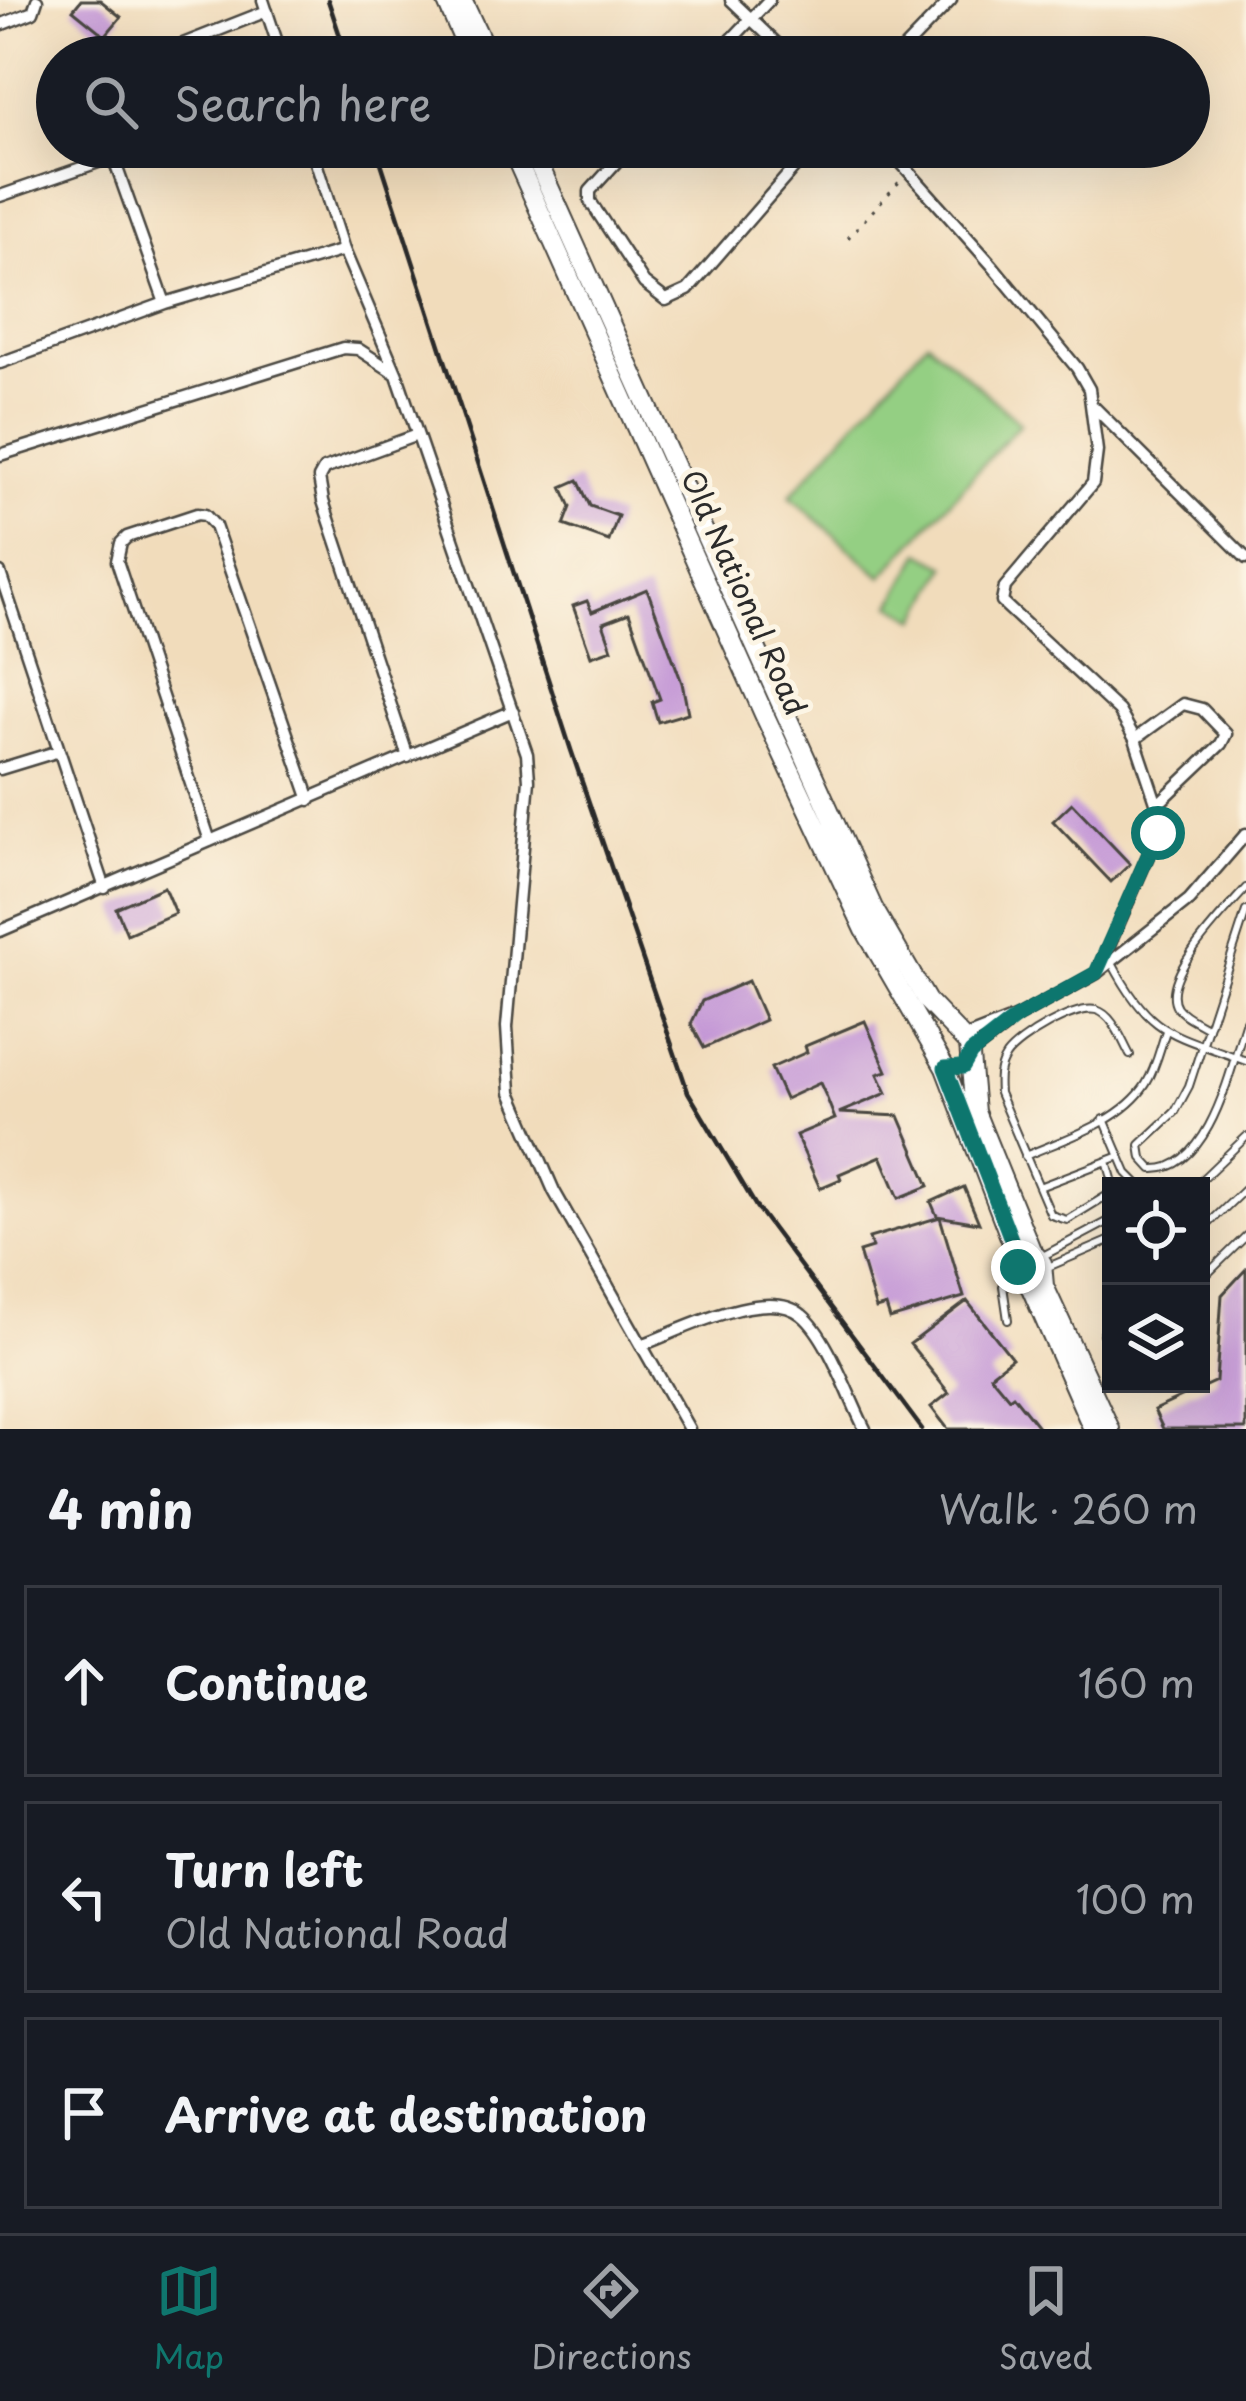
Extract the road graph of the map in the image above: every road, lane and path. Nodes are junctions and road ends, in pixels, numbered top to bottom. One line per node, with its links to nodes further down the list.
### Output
1 (37, 0): 9 (street)
2 (446, 0): 12 (main road)
3 (462, 0): 13 (main road)
4 (730, 0): 8 (street)
5 (770, 0): 8 (street)
6 (951, 0): 16 (street)
7 (265, 5): 10 (street); 11 (street)
8 (751, 20): 14 (street); 15 (street)
9 (0, 25)
10 (196, 36)
11 (275, 36)
12 (462, 36)
13 (479, 36)
14 (736, 36)
15 (768, 36)
16 (916, 36)
17 (73, 168): 25 (street)
18 (119, 168): 28 (street)
19 (318, 168): 27 (street)
20 (520, 168): 60 (main road, Old National Road)
21 (540, 168): 56 (main road, Old National Road)
22 (611, 168): 23 (street)
23 (794, 168)
24 (910, 170): 26 (path); 31 (street)
25 (0, 196)
26 (848, 238)
27 (344, 250): 28 (street); 30 (street)
28 (165, 303): 29 (street)
29 (0, 362)
30 (398, 375): 32 (street); 33 (street)
31 (1092, 404): 34 (street); 38 (street)
32 (417, 435): 37 (street); 40 (street)
33 (0, 455)
34 (1246, 558)
35 (0, 573): 36 (street)
36 (3, 590): 39 (street)
37 (513, 711): 40 (street); 81 (street)
38 (1136, 739): 43 (street); 43 (street)
39 (59, 751): 41 (street); 46 (street)
40 (408, 757): 42 (street)
41 (0, 769)
42 (310, 800): 45 (street); 45 (street)
43 (1157, 806): 51 (street)
44 (1246, 834): 50 (street)
45 (210, 841): 46 (street)
46 (105, 888): 49 (street)
47 (1246, 889): 53 (lane)
48 (1246, 911): 53 (lane)
49 (0, 931)
50 (1112, 963): 51 (street); 54 (lane)
51 (1096, 973): 56 (street)
52 (1246, 1021): 58 (lane)
53 (1208, 1028): 55 (lane)
54 (1166, 1031): 55 (lane); 61 (lane)
55 (1202, 1045): 58 (lane); 58 (lane)
56 (967, 1046): 60 (main road); 60 (main road); 78 (main road, Old National Road)
57 (1130, 1055): 63 (lane)
58 (1234, 1057): 59 (lane)
59 (1246, 1061)
60 (941, 1062): 78 (main road, Old National Road)
61 (1104, 1119): 63 (lane); 64 (lane)
62 (1246, 1137): 70 (lane)
63 (1025, 1156): 71 (lane)
64 (1120, 1156): 65 (lane); 66 (lane)
65 (1107, 1161): 67 (lane); 71 (lane)
66 (1127, 1173): 68 (lane); 69 (lane)
67 (1110, 1177)
68 (1127, 1177)
69 (1131, 1177)
70 (1204, 1177)
71 (1040, 1187): 73 (lane)
72 (1246, 1188): 74 (lane)
73 (1102, 1197)
74 (1210, 1222)
75 (1102, 1225): 78 (lane)
76 (1246, 1236): 79 (lane)
77 (1102, 1243): 78 (lane)
78 (1031, 1268): 80 (lane); 84 (main road, Old National Road); 85 (main road, Old National Road)
79 (1210, 1271)
80 (1008, 1320)
81 (644, 1344): 82 (street); 83 (street)
82 (688, 1429)
83 (865, 1429)
84 (1093, 1429)
85 (1110, 1429)

